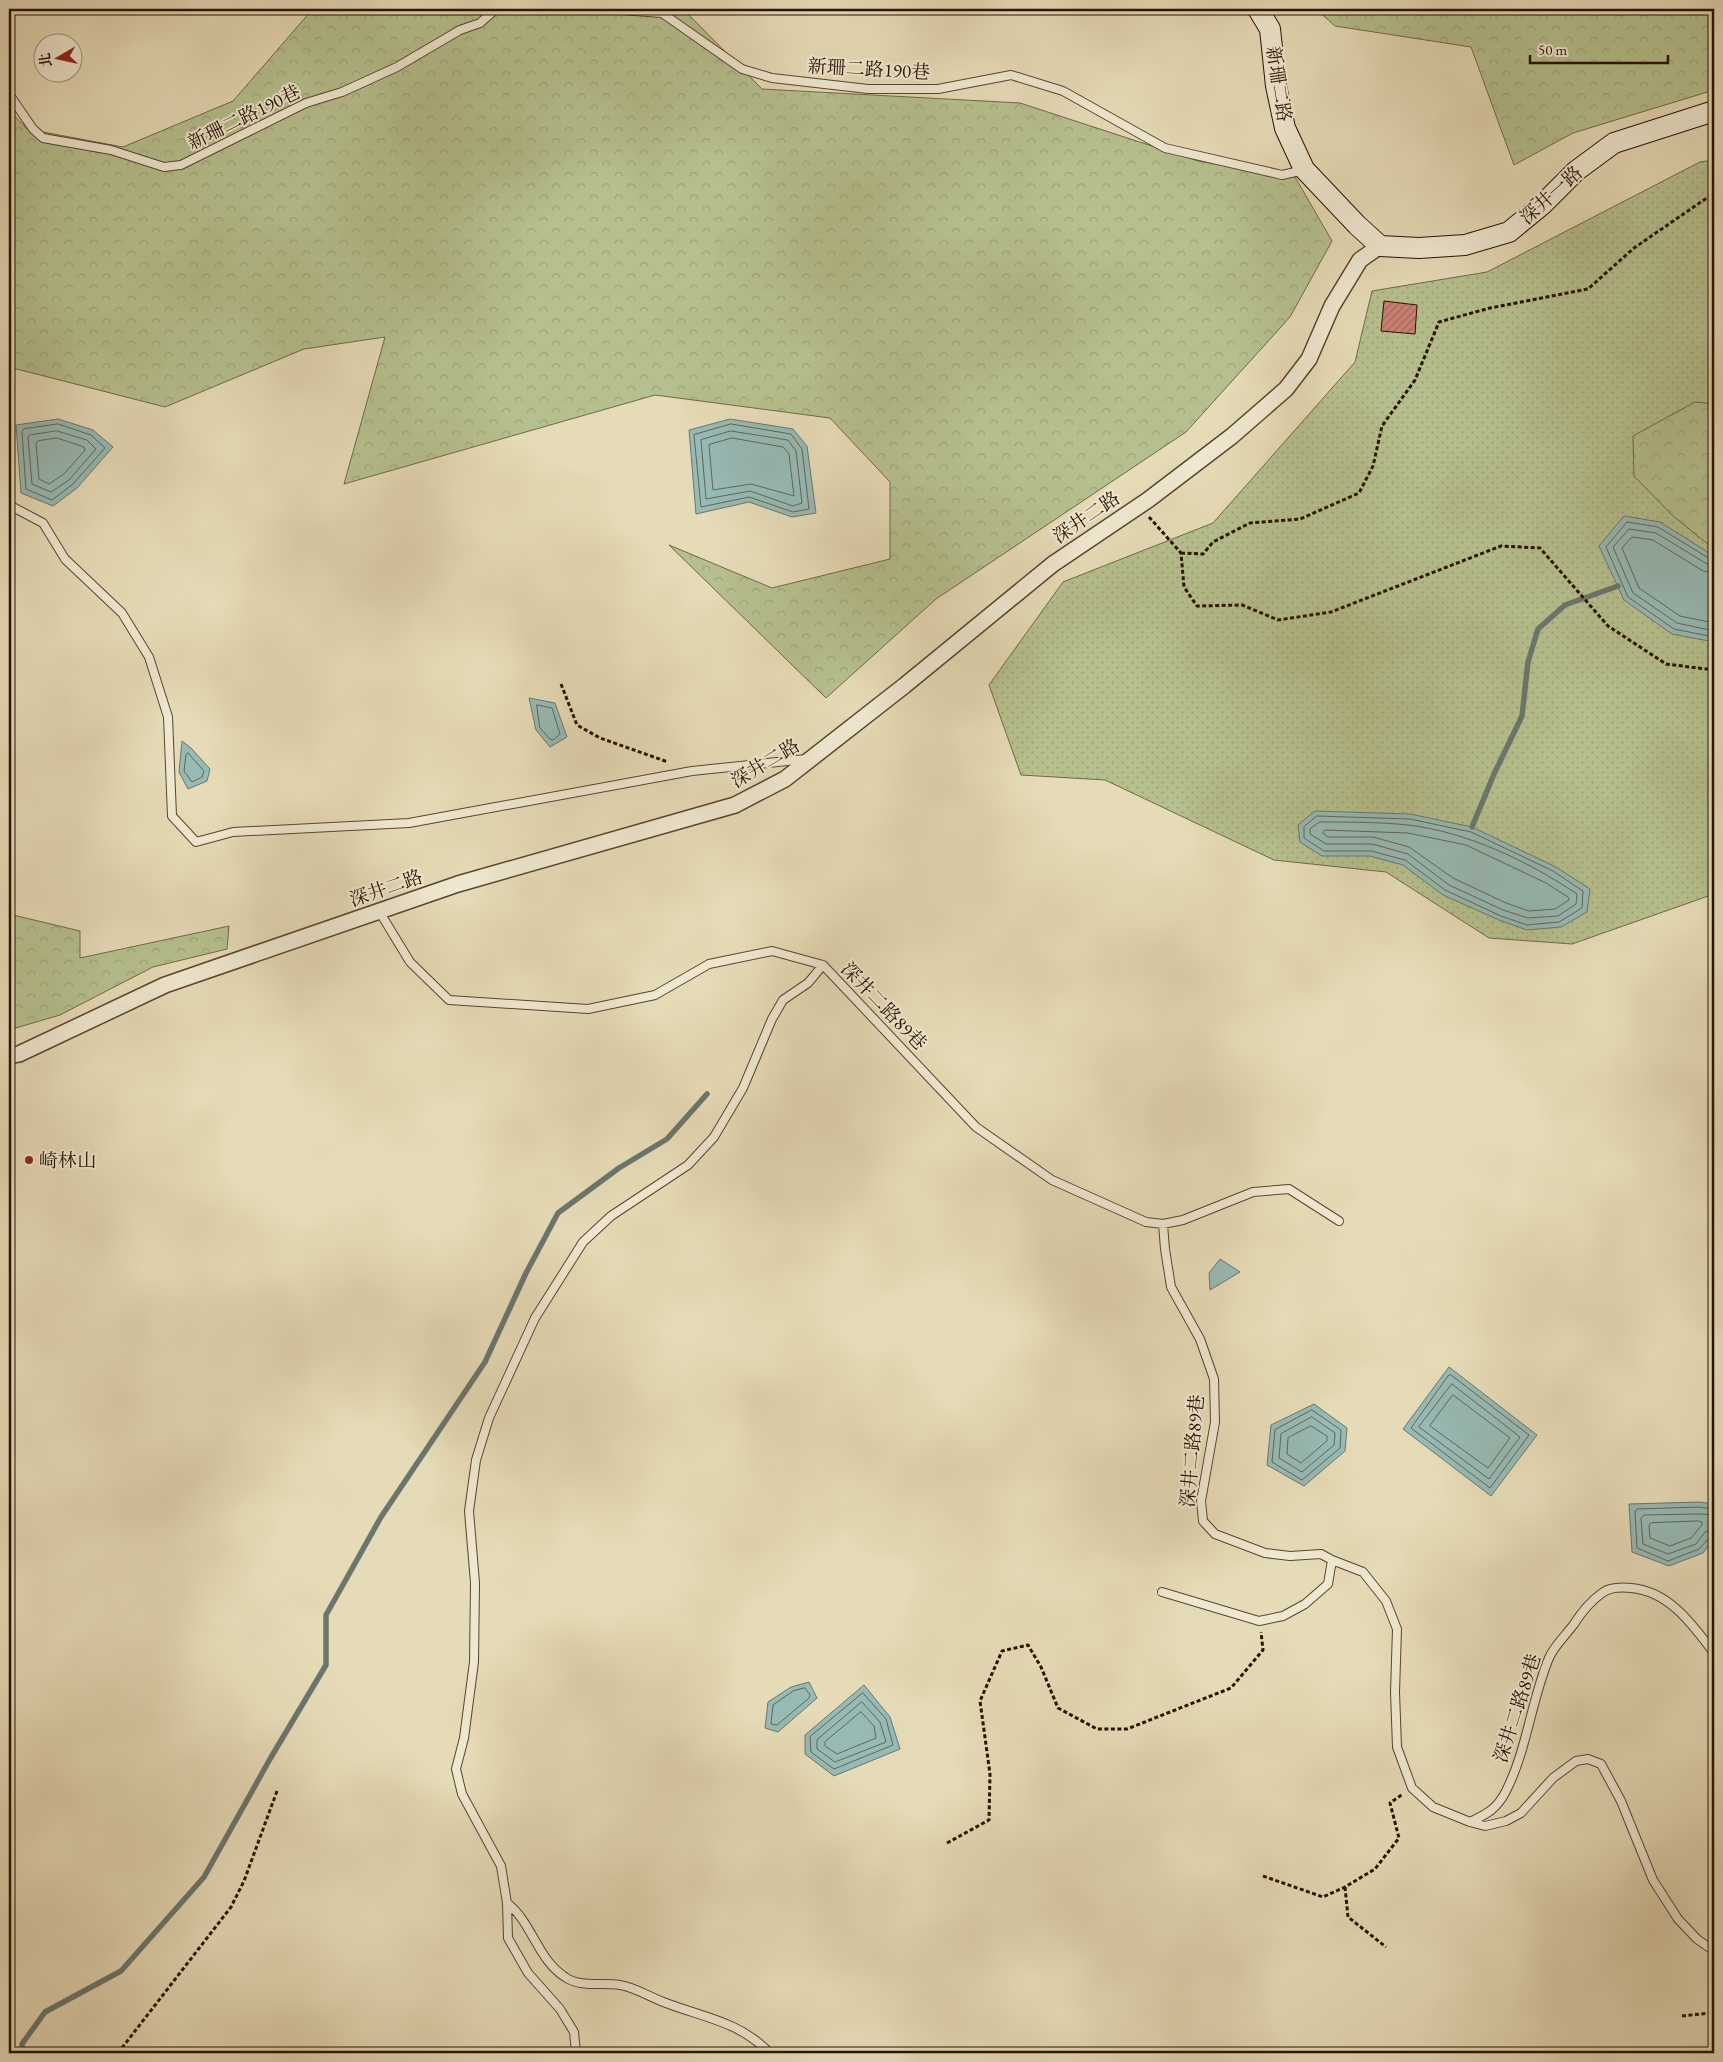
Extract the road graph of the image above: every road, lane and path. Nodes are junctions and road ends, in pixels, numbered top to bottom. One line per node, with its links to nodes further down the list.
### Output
1 (496, 9): 4 (lane, 新珊二路190巷)
2 (608, 9): 6 (lane, 新珊二路190巷)
3 (1258, 9): 6 (street, 新珊二路)
4 (9, 94)
5 (1714, 111): 8 (street, 深井一路)
6 (1304, 169): 8 (street, 新珊二路)
7 (1714, 193): 11 (path)
8 (1380, 246): 10 (street, 深井二路)
9 (9, 505): 15 (lane)
10 (1138, 506): 11 (path); 14 (street, 深井二路)
11 (1181, 553): 12 (path)
12 (1714, 670)
13 (561, 684): 15 (path)
14 (813, 758): 15 (lane); 16 (street, 深井二路)
15 (692, 771)
16 (379, 912): 17 (lane, 深井二路89巷); 18 (street, 深井二路)
17 (823, 965): 20 (lane, 深井二路89巷); 31 (lane)
18 (9, 1056)
19 (1339, 1221): 20 (lane, 深井二路89巷)
20 (1163, 1224): 21 (lane, 深井二路89巷)
21 (1332, 1560): 23 (lane); 25 (lane, 深井二路89巷)
22 (1162, 1592): 23 (lane)
23 (1260, 1621): 28 (path)
24 (1714, 1653): 27 (lane, 深井二路89巷)
25 (1412, 1788): 27 (lane, 深井二路89巷); 30 (path)
26 (276, 1791): 36 (path)
27 (1470, 1822): 33 (lane, 深井二路89巷)
28 (947, 1843)
29 (1262, 1876): 30 (path)
30 (1345, 1887): 32 (path)
31 (507, 1903): 37 (lane); 38 (lane)
32 (1386, 1947)
33 (1714, 1951)
34 (1714, 2015): 35 (path)
35 (1682, 2016)
36 (118, 2053)
37 (576, 2053)
38 (770, 2053)

